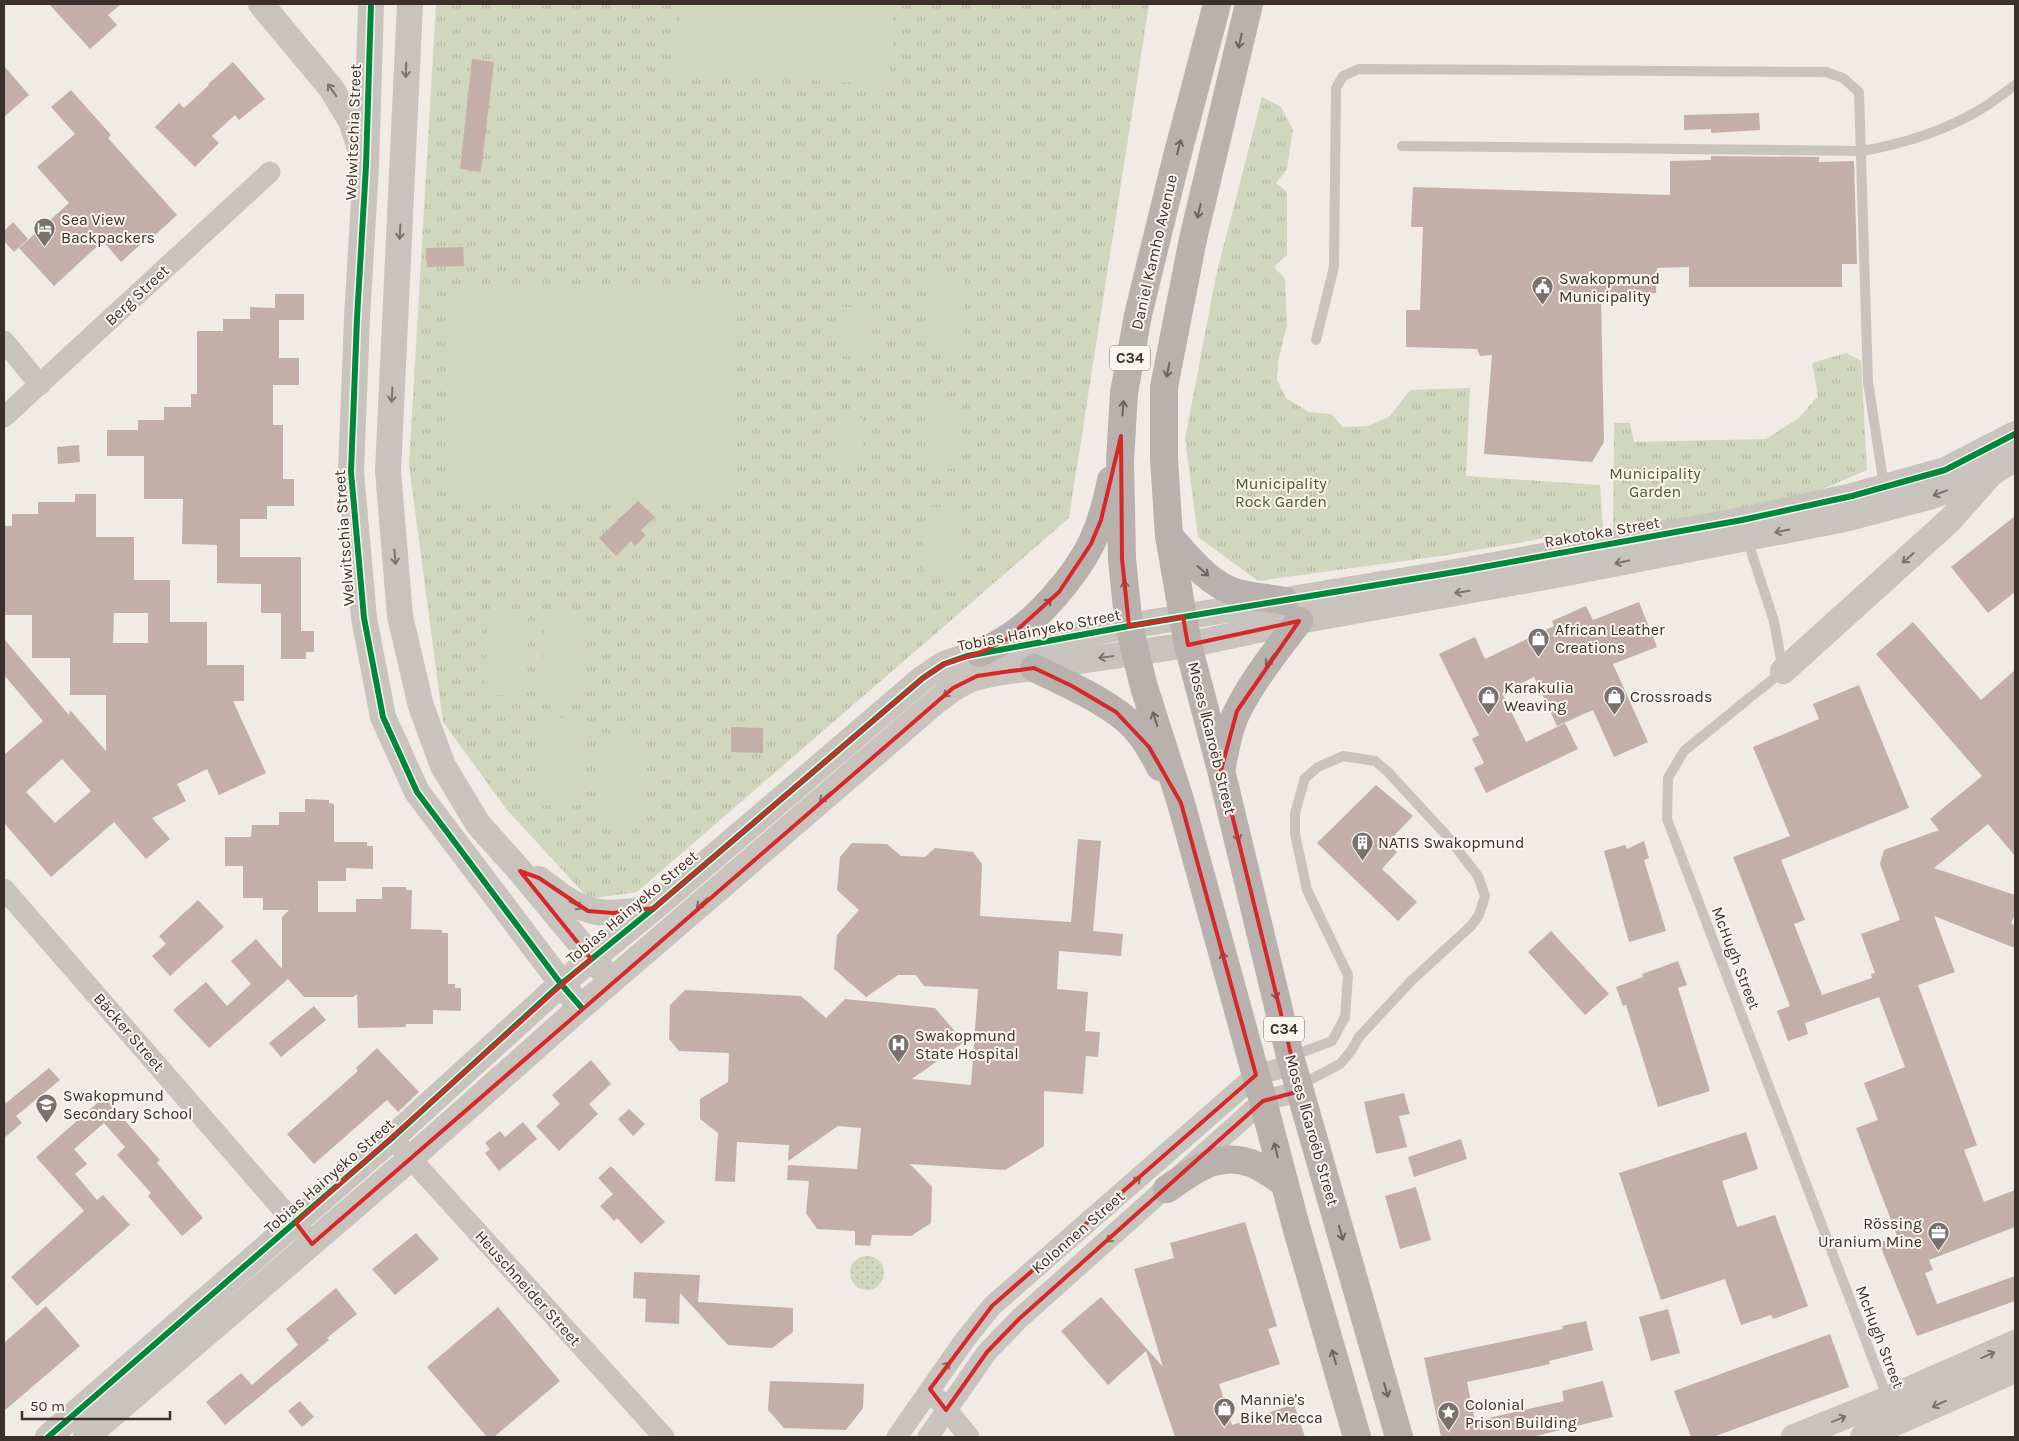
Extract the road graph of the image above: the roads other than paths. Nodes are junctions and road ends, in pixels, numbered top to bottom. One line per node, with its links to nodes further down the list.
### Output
1 (261, 4): 11 (street, one-way to 1)
2 (371, 4): 11 (street, Welwitschia Street)
3 (390, 4): 7 (street)
4 (410, 4): 7 (street)
5 (1217, 4): 18 (main road, Daniel Kamho Avenue / C34, one-way to 5)
6 (1249, 4): 22 (main road, C34, one-way to 22)
7 (408, 40): 34 (street, one-way to 34)
8 (2015, 85): 10 (lane)
9 (1402, 146): 10 (lane)
10 (1862, 151): 13 (lane); 21 (lane)
11 (366, 166): 39 (street, Welwitschia Street)
12 (270, 172): 15 (street, Berg Street)
13 (1316, 340)
14 (4, 341): 15 (street)
15 (40, 385): 16 (street, Berg Street)
16 (4, 417)
17 (2015, 434): 21 (street, Rakotoka Street)
18 (1121, 436): 26 (main road, Daniel Kamho Avenue / C34, one-way to 18); 28 (main road, one-way to 18)
19 (2015, 458): 20 (street, Rakotoka Street)
20 (1992, 473): 21 (street, Rakotoka Street, one-way to 21); 31 (street, one-way to 31)
21 (1885, 498): 23 (street, Rakotoka Street, one-way to 23); 24 (street, Rakotoka Street)
22 (1169, 536): 24 (main road, one-way to 24); 25 (main road, C34)
23 (1747, 538): 24 (street, Rakotoka Street, one-way to 24); 31 (lane)
24 (1292, 611): 25 (street, Rakotoka Street); 27 (street, Rakotoka Street); 32 (main road, one-way to 32)
25 (1183, 617): 26 (street, Tobias Hainyeko Street); 27 (main road, Moses ǁGaroëb Street / C34)
26 (1129, 626): 28 (street, Tobias Hainyeko Street); 29 (main road, Daniel Kamho Avenue / C34)
27 (1188, 645): 29 (street, Tobias Hainyeko Street); 32 (main road, Moses ǁGaroëb Street / C34)
28 (979, 653): 36 (street, Tobias Hainyeko Street)
29 (1136, 653): 30 (street, Tobias Hainyeko Street, one-way to 30); 33 (main road, C34, one-way to 29)
30 (1034, 668): 33 (main road); 38 (street, Tobias Hainyeko Street, one-way to 38)
31 (1783, 671): 54 (lane, McHugh Street)
32 (1221, 770): 41 (main road, Moses ǁGaroëb Street / C34, one-way to 41)
33 (1181, 803): 42 (main road, C34, one-way to 33)
34 (520, 871): 36 (street, one-way to 36); 37 (street)
35 (4, 889): 48 (street, Bäcker Street)
36 (654, 908): 37 (street, Tobias Hainyeko Street)
37 (592, 959): 38 (street); 39 (street, Tobias Hainyeko Street)
38 (612, 980): 40 (street, Tobias Hainyeko Street)
39 (561, 984): 40 (street, Welwitschia Street); 44 (street, Tobias Hainyeko Street)
40 (581, 1007): 45 (street, Tobias Hainyeko Street)
41 (1296, 1074): 41 (lane); 42 (street, Kolonnen Street); 43 (street, Kolonnen Street); 62 (main road, Moses ǁGaroëb Street / C34, one-way to 62)
42 (1256, 1075): 43 (main road, C34); 52 (street, Kolonnen Street, one-way to 42)
43 (1263, 1101): 46 (main road, C34, one-way to 43); 47 (street, Kolonnen Street)
44 (392, 1138): 45 (street, Heuschneider Street); 48 (street, Tobias Hainyeko Street)
45 (411, 1158): 49 (street, Tobias Hainyeko Street); 57 (street, Heuschneider Street)
46 (1284, 1183): 47 (main road); 61 (main road, C34, one-way to 46)
47 (1167, 1189): 53 (street, Kolonnen Street, one-way to 53)
48 (296, 1224): 49 (street, Bäcker Street); 55 (street, Tobias Hainyeko Street)
49 (312, 1244): 56 (street, Tobias Hainyeko Street)
50 (2015, 1343): 54 (street, one-way to 50)
51 (2015, 1370): 54 (street, one-way to 54)
52 (930, 1389): 53 (street); 58 (street, Kolonnen Street)
53 (946, 1410): 59 (street, Kolonnen Street); 60 (street)
54 (1893, 1411): 63 (street, one-way to 54); 64 (street)
55 (48, 1437)
56 (86, 1437)
57 (664, 1437)
58 (897, 1437)
59 (928, 1437)
60 (969, 1437)
61 (1357, 1437)
62 (1399, 1437)
63 (1794, 1437)
64 (1863, 1437)

